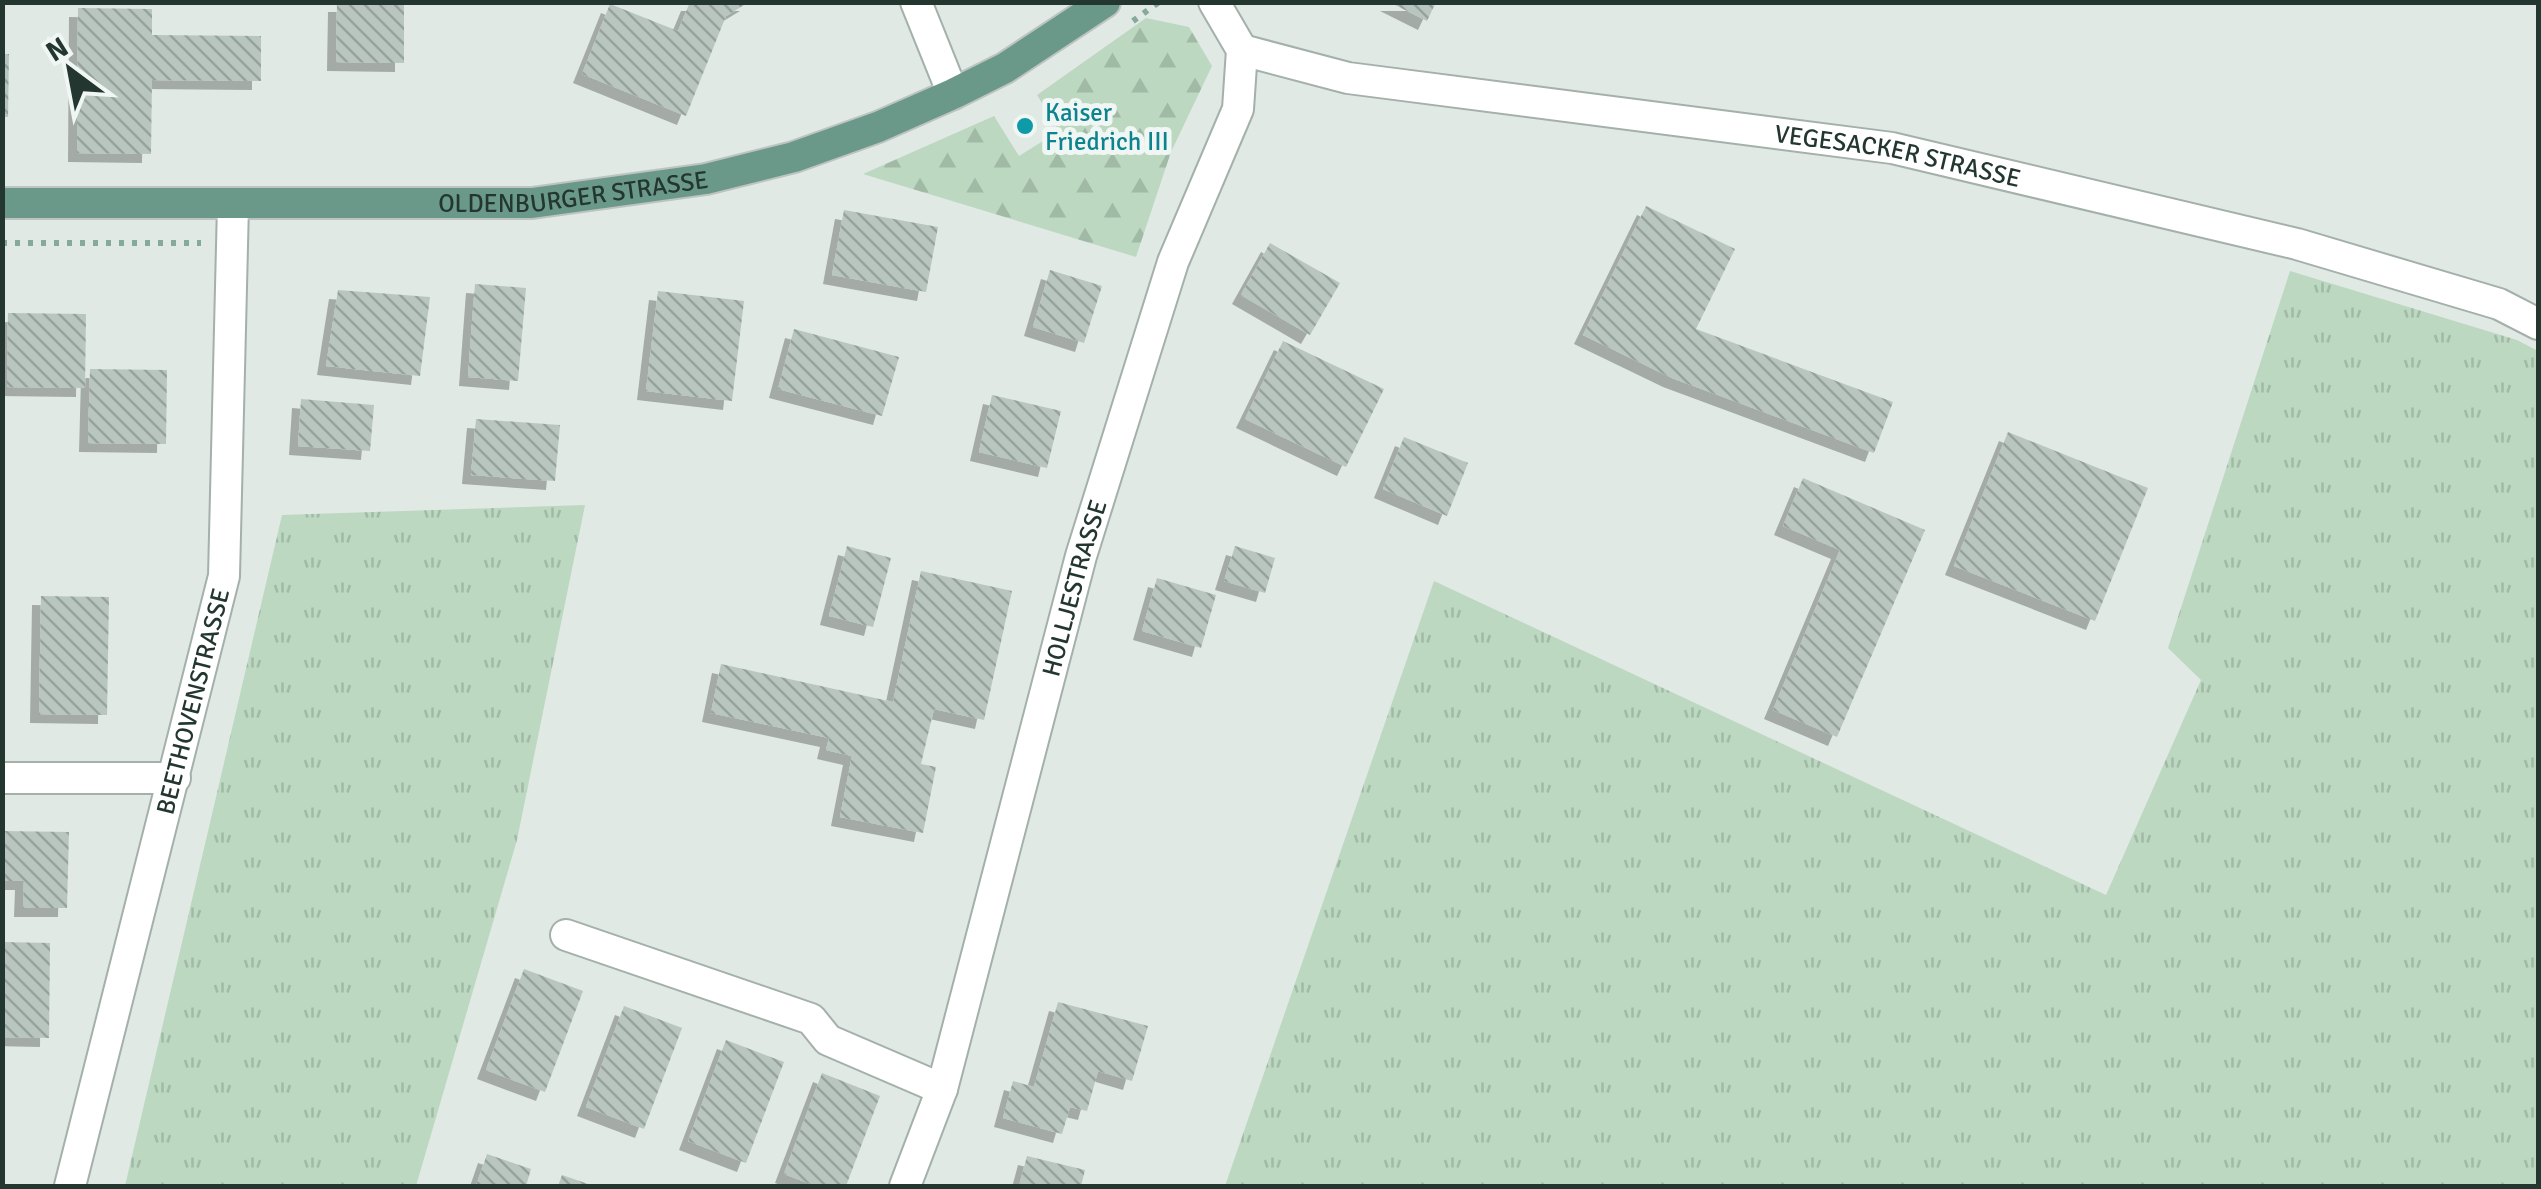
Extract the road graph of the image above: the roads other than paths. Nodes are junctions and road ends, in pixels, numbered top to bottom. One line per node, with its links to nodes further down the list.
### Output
1 (916, 2): 5 (street)
2 (1105, 2): 5 (main road, OLDENBURGER STRASSE)
3 (1214, 2): 4 (street)
4 (1242, 50): 8 (street, VEGESACKER STRASSE); 12 (street, HOLLJESTRASSE)
5 (954, 94): 7 (main road, OLDENBURGER STRASSE)
6 (2, 204): 7 (main road, OLDENBURGER STRASSE)
7 (233, 205): 10 (street, BEETHOVENSTRASSE)
8 (2538, 324)
9 (2, 778): 10 (street)
10 (175, 778): 13 (street, BEETHOVENSTRASSE)
11 (566, 935): 12 (street)
12 (942, 1088): 14 (street, HOLLJESTRASSE)
13 (70, 1186)
14 (905, 1186)

